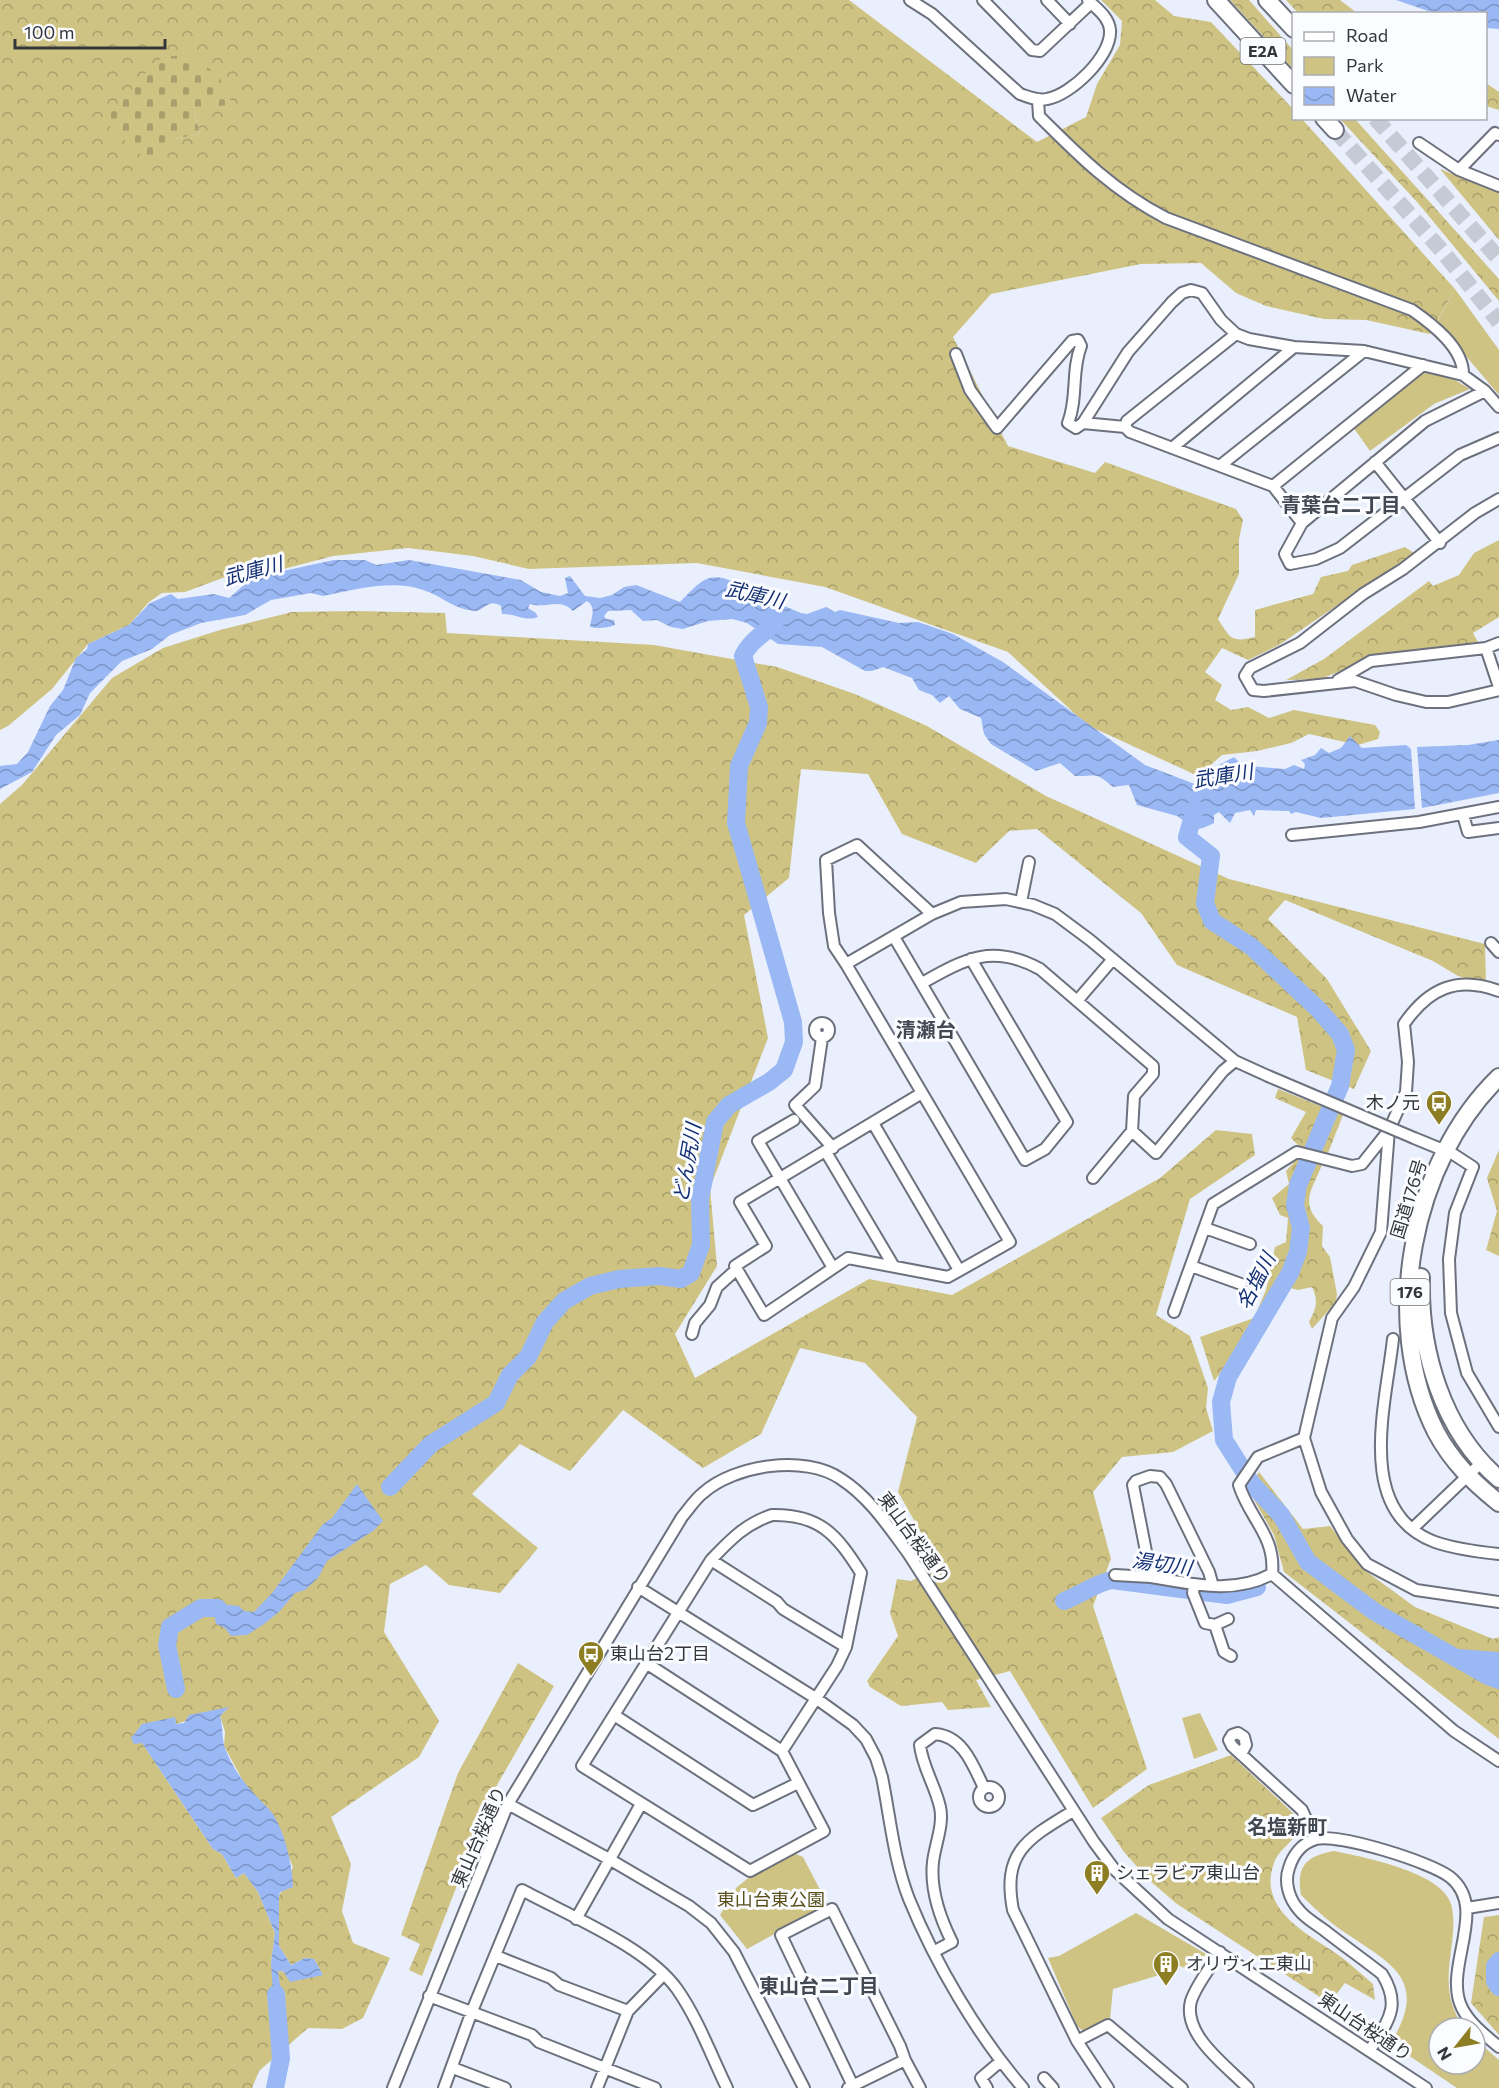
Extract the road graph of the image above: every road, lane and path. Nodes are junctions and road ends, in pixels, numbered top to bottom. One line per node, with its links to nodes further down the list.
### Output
1 (910, 0): 10 (street)
2 (983, 0): 7 (street)
3 (1047, 0): 7 (street)
4 (1216, 0): 9 (highway, E2A)
5 (1267, 0): 8 (highway, E2A)
6 (1090, 2): 7 (street); 10 (street)
7 (1070, 24)
8 (1292, 28)
9 (1292, 84)
10 (1038, 100): 20 (street)
11 (1499, 135): 13 (street)
12 (1419, 143): 13 (street)
13 (1459, 170): 14 (street)
14 (1499, 186)
15 (1236, 334): 16 (street); 23 (street); 24 (street)
16 (1294, 347): 17 (street); 26 (street)
17 (1364, 351): 19 (street); 28 (street)
18 (956, 354): 23 (street)
19 (1423, 365): 20 (street); 29 (street)
20 (1463, 375): 21 (street)
21 (1485, 391): 22 (street); 27 (street)
22 (1499, 407)
23 (1083, 423): 24 (street)
24 (1125, 427): 26 (street)
25 (1499, 438): 30 (street)
26 (1172, 448): 28 (street)
27 (1375, 462): 30 (street); 32 (street)
28 (1221, 465): 29 (street)
29 (1273, 486): 32 (street)
30 (1404, 499): 32 (street); 33 (street)
31 (1499, 499): 33 (street)
32 (1302, 523)
33 (1440, 543): 36 (street)
34 (1499, 644): 35 (street)
35 (1486, 648): 36 (street); 37 (street)
36 (1332, 684): 37 (street)
37 (1499, 688)
38 (1499, 807): 39 (street)
39 (1463, 814): 40 (street); 41 (street)
40 (1499, 828)
41 (1292, 835)
42 (1029, 862): 43 (street)
43 (1021, 902): 44 (street); 49 (street)
44 (932, 914): 45 (street); 50 (street)
45 (894, 937): 50 (street); 51 (street)
46 (1491, 943): 47 (street)
47 (1499, 952)
48 (971, 959): 51 (street); 51 (street); 53 (street)
49 (1113, 959): 53 (street); 55 (street)
50 (846, 964): 58 (street)
51 (922, 983)
52 (1498, 989): 61 (street)
53 (1077, 1001): 62 (street)
54 (822, 1038): 63 (street)
55 (1235, 1061): 62 (street); 64 (street, bridge)
56 (1499, 1077): 64 (highway, 国道176号 / 176)
57 (1499, 1089): 64 (highway, 国道176号 / 176)
58 (922, 1094): 60 (street); 73 (street)
59 (794, 1120): 66 (street)
60 (873, 1123): 63 (street); 73 (street)
61 (1389, 1130): 67 (street); 79 (street)
62 (1132, 1131): 65 (street)
63 (830, 1150): 66 (street); 69 (street)
64 (1449, 1152): 78 (street); 80 (highway, 国道176号 / 176); 81 (highway, 国道176号 / 176)
65 (1093, 1178)
66 (780, 1179): 71 (street); 72 (street)
67 (1205, 1228): 68 (street); 70 (street)
68 (1250, 1244)
69 (893, 1265): 71 (street); 73 (street)
70 (1191, 1266): 74 (street); 75 (street)
71 (833, 1268): 72 (street)
72 (737, 1269): 76 (street)
73 (959, 1270)
74 (1241, 1284)
75 (1174, 1312)
76 (692, 1334)
77 (1393, 1339): 84 (street)
78 (1499, 1427)
79 (1304, 1438): 87 (street); 93 (street)
80 (1481, 1463): 81 (street); 82 (highway, 国道176号 / 176)
81 (1467, 1476): 83 (highway, 国道176号 / 176); 84 (street)
82 (1499, 1479)
83 (1499, 1503)
84 (1412, 1529): 85 (street)
85 (1499, 1554)
86 (711, 1560): 94 (street); 97 (street); 97 (street)
87 (1272, 1574): 91 (street); 104 (street)
88 (1115, 1575): 89 (street)
89 (1151, 1576): 90 (street); 91 (street)
90 (1194, 1584): 91 (street); 96 (street)
91 (1213, 1586)
92 (638, 1587): 94 (street); 108 (street, 東山台桜通り); 109 (street, 東山台桜通り)
93 (1499, 1602)
94 (677, 1612): 99 (street); 100 (street)
95 (1228, 1618): 96 (street)
96 (1215, 1625): 98 (street)
97 (846, 1647): 100 (street)
98 (1232, 1656)
99 (646, 1664): 101 (street); 102 (street)
100 (816, 1699): 102 (street); 115 (street)
101 (614, 1715): 105 (street); 107 (street)
102 (782, 1751): 105 (street)
103 (1241, 1754): 110 (street)
104 (1499, 1761)
105 (798, 1783): 107 (street)
106 (984, 1788): 115 (street)
107 (641, 1803): 111 (street)
108 (508, 1804): 111 (street); 119 (street, 東山台桜通り)
109 (1073, 1811): 116 (street, 東山台桜通り); 122 (street)
110 (1315, 1839): 113 (street); 124 (street)
111 (609, 1859): 114 (street); 137 (street)
112 (1499, 1903): 113 (street)
113 (1467, 1908): 123 (street)
114 (576, 1919): 117 (street); 118 (street)
115 (935, 1951): 126 (street)
116 (1220, 1952): 124 (street, 東山台桜通り); 144 (street)
117 (496, 1956): 120 (street); 121 (street)
118 (664, 1974): 121 (street); 130 (street)
119 (429, 1996): 120 (street); 132 (street, 東山台桜通り)
120 (472, 2011): 127 (street); 128 (street)
121 (628, 2011): 127 (street)
122 (1077, 2041): 142 (street); 143 (street)
123 (1499, 2047)
124 (1370, 2050): 145 (street, 東山台桜通り)
125 (905, 2060): 131 (street); 131 (street); 138 (street)
126 (1001, 2061): 139 (street); 140 (street)
127 (605, 2067): 135 (street); 136 (street)
128 (453, 2068): 133 (street); 134 (street)
129 (1044, 2078): 141 (street)
130 (724, 2087)
131 (850, 2087)
132 (393, 2088)
133 (444, 2088)
134 (505, 2088)
135 (597, 2088)
136 (655, 2088)
137 (804, 2088)
138 (920, 2088)
139 (987, 2088)
140 (1023, 2088)
141 (1053, 2088)
142 (1108, 2088)
143 (1182, 2088)
144 (1248, 2088)
145 (1426, 2088)

